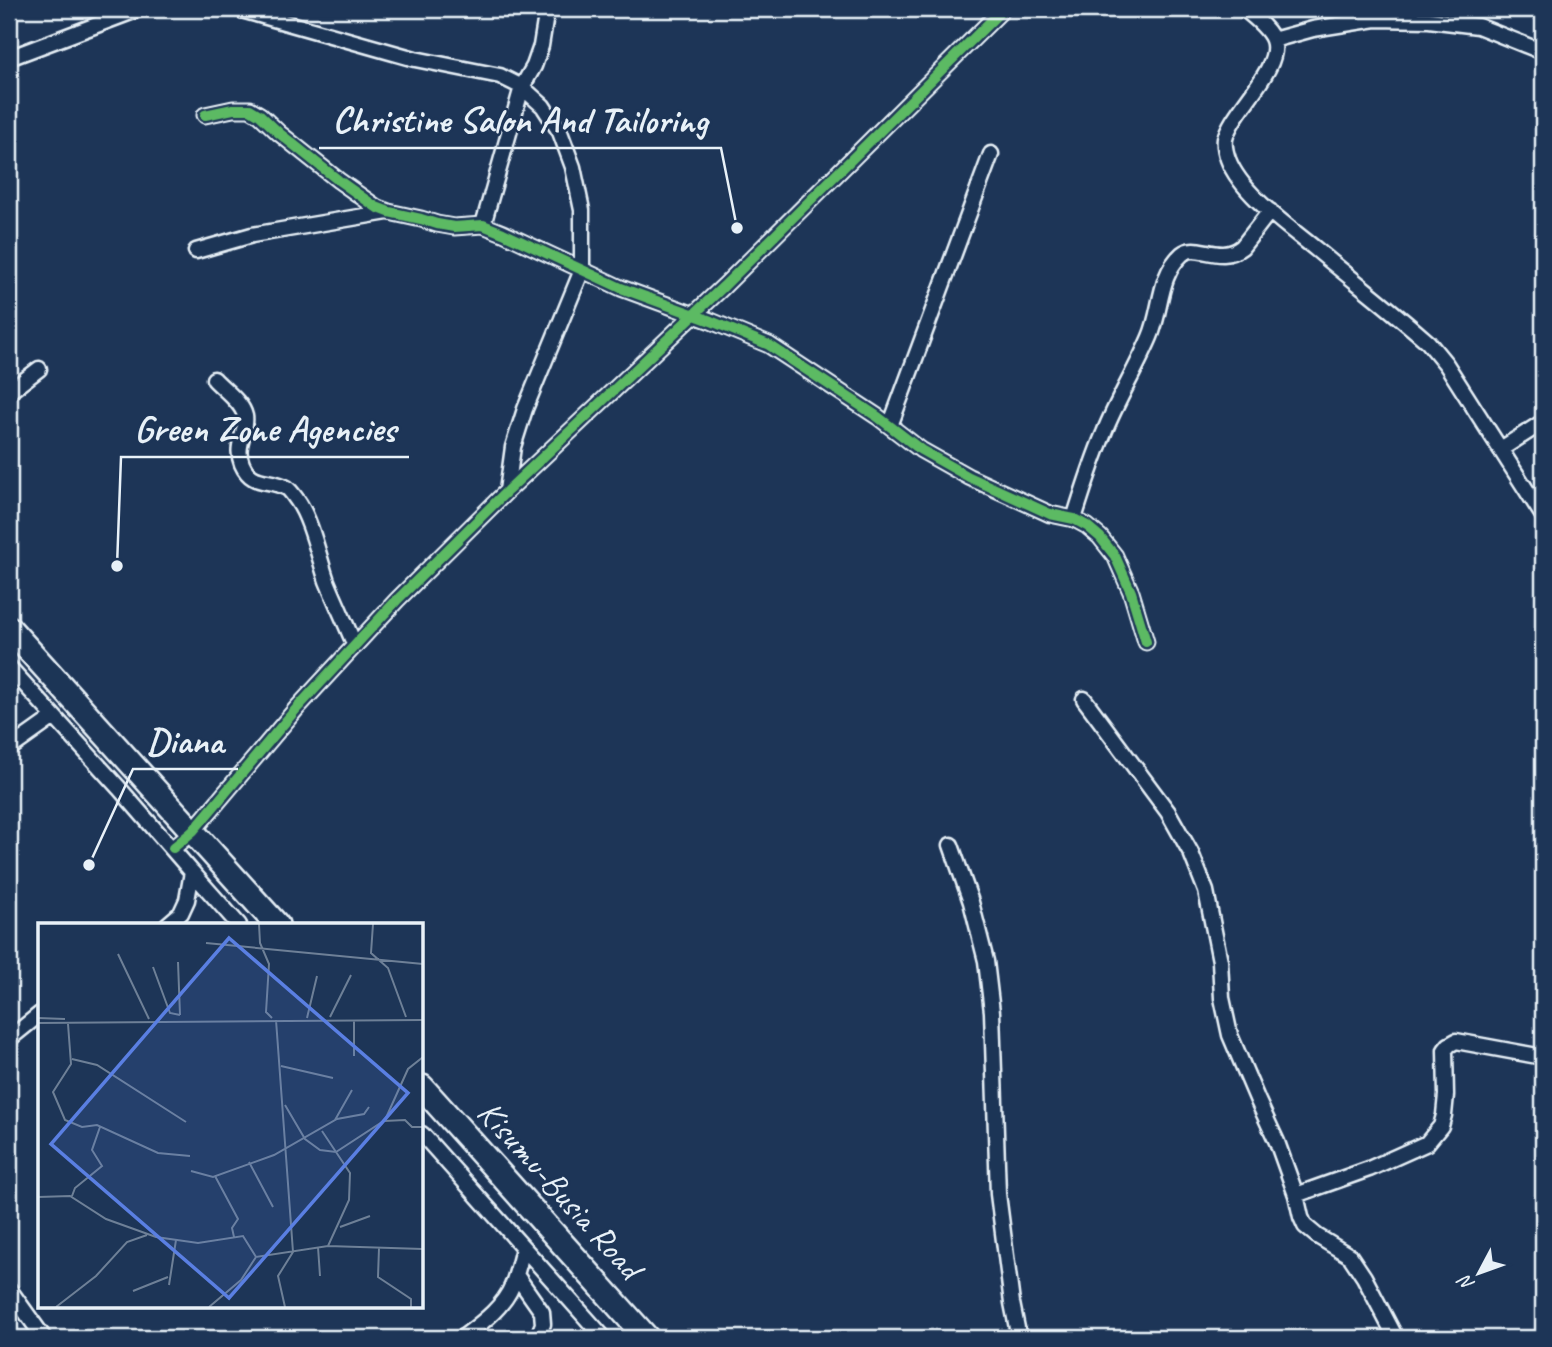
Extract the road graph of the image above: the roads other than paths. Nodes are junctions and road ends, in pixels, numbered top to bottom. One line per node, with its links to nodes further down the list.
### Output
1 (139, 9): 8 (street)
2 (238, 9): 9 (street)
3 (547, 9): 9 (street)
4 (1003, 9): 17 (street)
5 (1244, 9): 6 (street)
6 (1273, 40): 7 (street); 12 (street)
7 (1543, 52)
8 (9, 58)
9 (522, 87): 14 (street); 16 (street)
10 (205, 115): 13 (street)
11 (991, 154): 22 (street)
12 (1270, 211): 23 (street); 26 (street)
13 (389, 212): 14 (street); 15 (street)
14 (483, 225): 16 (street)
15 (196, 251)
16 (582, 270): 17 (street); 24 (street)
17 (694, 315): 22 (street); 24 (street)
18 (39, 369): 20 (street)
19 (214, 379): 29 (street)
20 (9, 392)
21 (1543, 422): 23 (street)
22 (890, 426): 26 (street)
23 (1501, 449): 25 (street)
24 (507, 491): 29 (street)
25 (1543, 516)
26 (1074, 519): 28 (street)
27 (9, 628): 34 (highway)
28 (1146, 642)
29 (355, 646): 34 (street)
30 (9, 667): 32 (street)
31 (1084, 699): 46 (street)
32 (54, 717): 33 (street); 36 (street)
33 (9, 749)
34 (193, 831): 36 (street); 40 (highway)
35 (951, 845): 55 (street)
36 (173, 848): 37 (street)
37 (192, 872): 38 (street); 39 (street)
38 (169, 923)
39 (237, 923)
40 (275, 923)
41 (38, 1016): 42 (street)
42 (9, 1039)
43 (1543, 1057): 46 (street)
44 (424, 1089): 54 (highway, Kisumu-Busia Road)
45 (424, 1135): 47 (street)
46 (1296, 1195): 56 (street)
47 (523, 1248): 48 (street); 53 (street)
48 (516, 1275): 51 (street); 52 (street)
49 (9, 1289): 50 (street)
50 (44, 1338)
51 (462, 1338)
52 (537, 1338)
53 (604, 1338)
54 (647, 1338)
55 (1019, 1338)
56 (1396, 1338)

